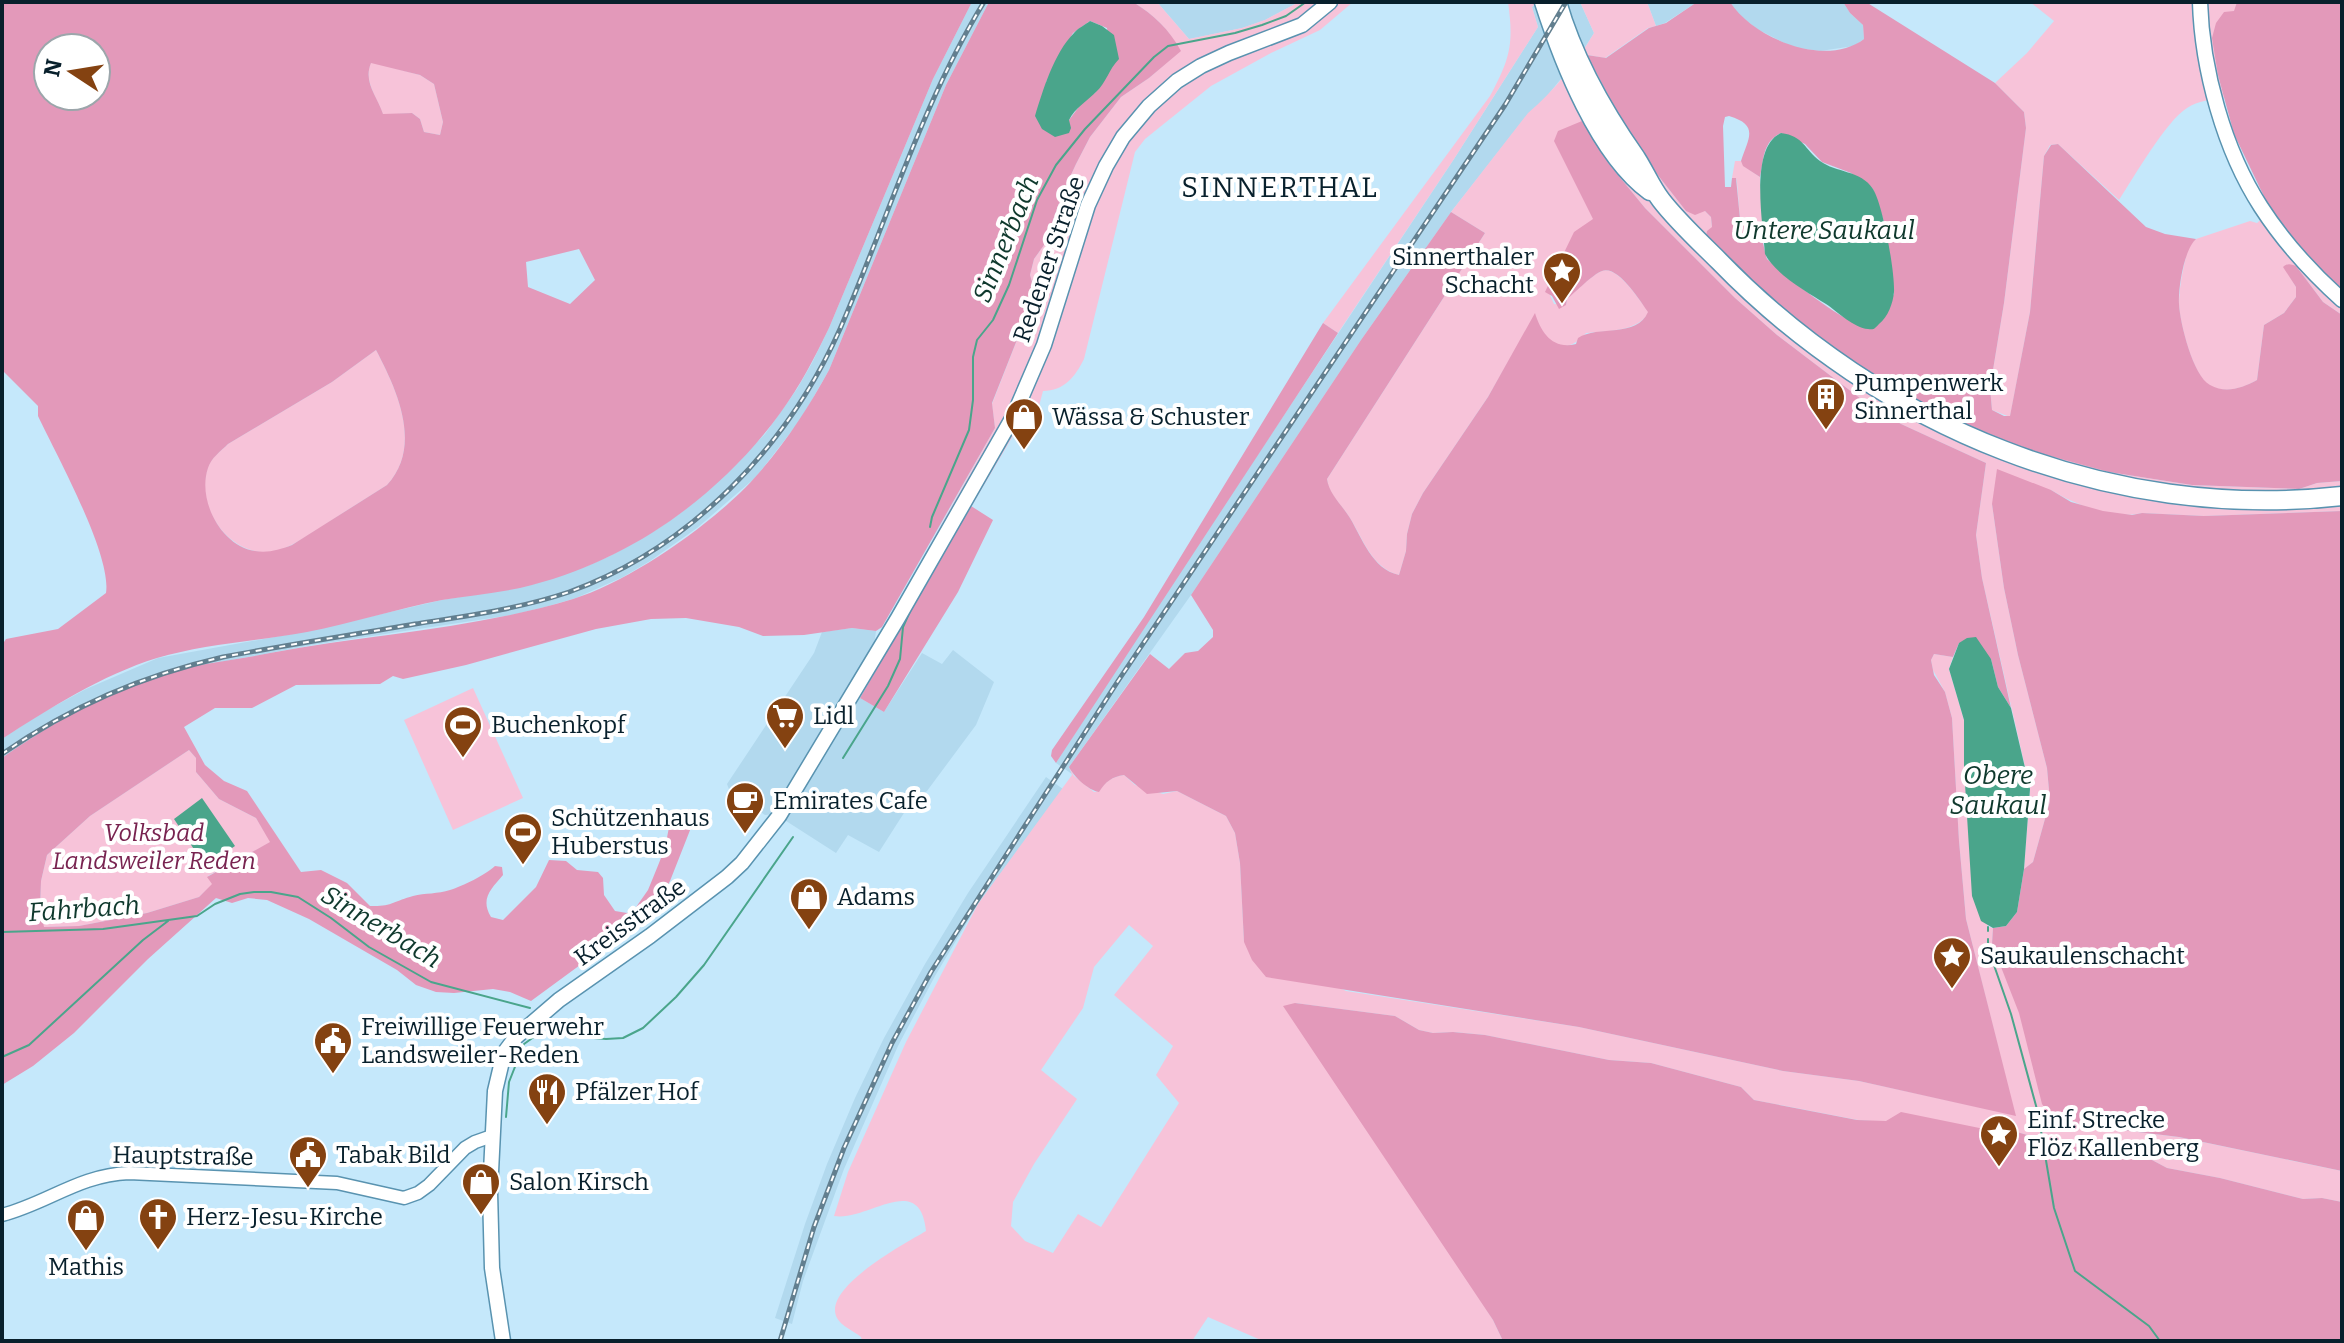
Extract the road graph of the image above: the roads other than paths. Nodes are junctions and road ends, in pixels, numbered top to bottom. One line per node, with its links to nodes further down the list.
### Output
1 (1330, 2): 8 (main road, Redener Straße)
2 (1544, 2): 5 (highway)
3 (1557, 2): 5 (highway)
4 (2200, 2): 6 (main road)
5 (1659, 197): 7 (highway)
6 (2342, 300)
7 (2342, 496)
8 (898, 618): 9 (main road, Kreisstraße)
9 (492, 1136): 10 (street, Hauptstraße); 11 (main road, Kreisstraße)
10 (2, 1215)
11 (501, 1341)

